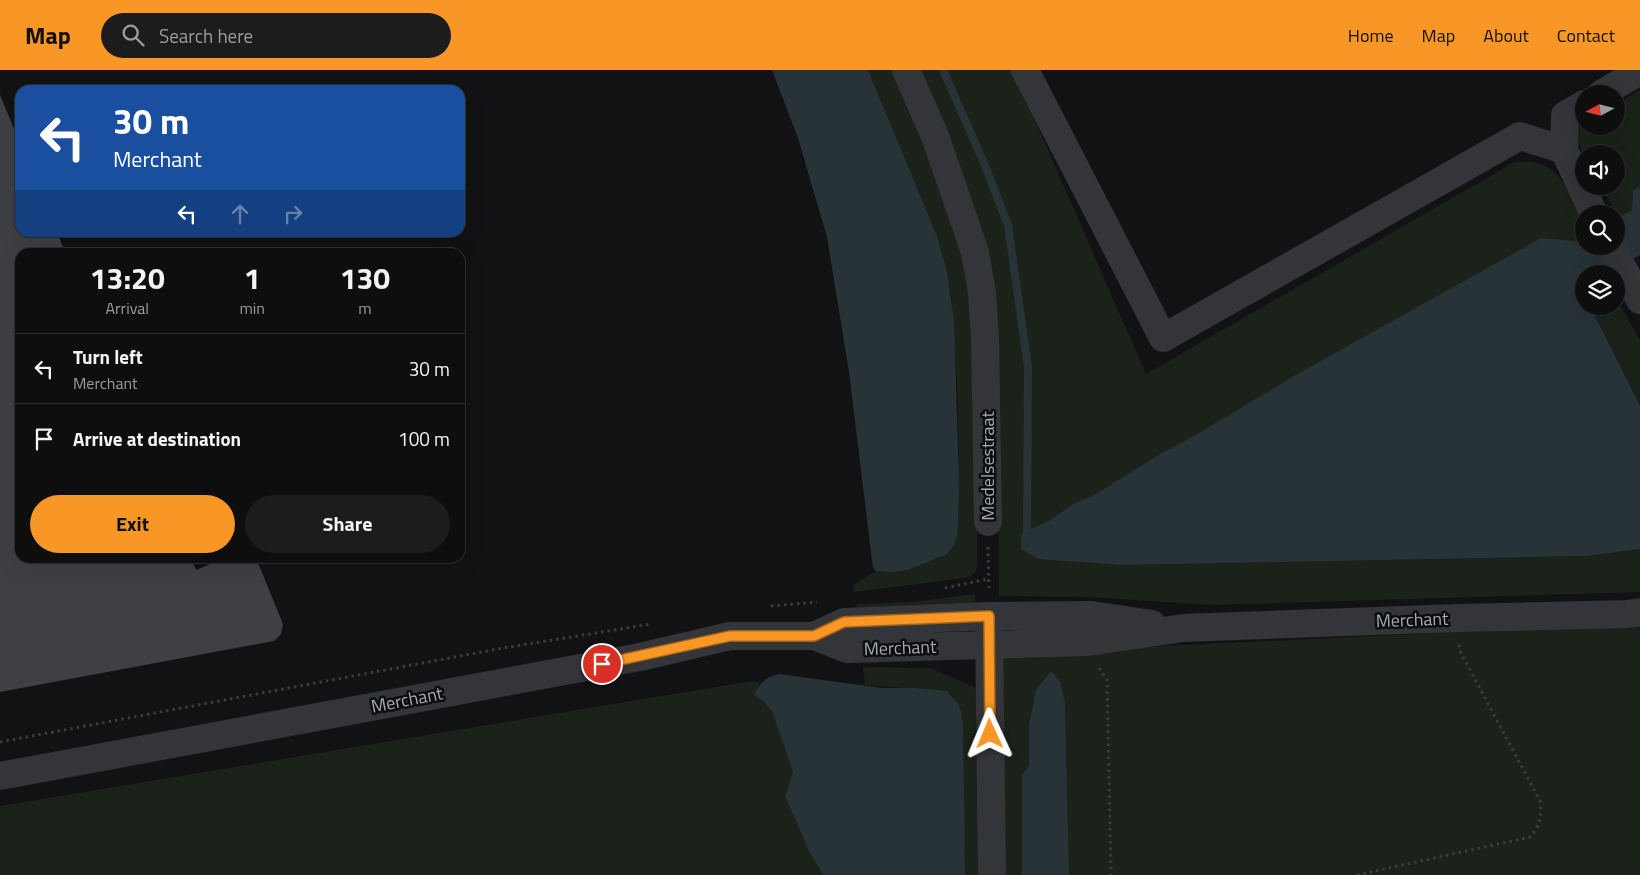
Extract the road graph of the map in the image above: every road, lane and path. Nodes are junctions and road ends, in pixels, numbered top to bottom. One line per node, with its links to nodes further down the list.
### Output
1 (906, 70): 10 (street, Medelsestraat)
2 (1025, 70): 6 (street)
3 (1640, 71): 4 (street)
4 (1616, 85)
5 (1575, 109): 6 (street)
6 (1564, 150): 7 (street)
7 (1590, 205)
8 (1616, 255): 9 (street)
9 (1640, 300)
10 (988, 522): 12 (path, Medelsestraat)
11 (1640, 612): 13 (street, Merchant)
12 (989, 616): 14 (street, Merchant); 15 (street, Merchant); 17 (street)
13 (1458, 618): 14 (street, Merchant); 21 (path)
14 (1183, 628): 16 (street, Merchant)
15 (814, 636): 17 (street, Merchant); 18 (street, Merchant)
16 (1091, 641): 17 (street, Merchant); 20 (path)
17 (989, 645): 19 (street)
18 (0, 776)
19 (992, 875)
20 (1111, 875)
21 (1357, 875)

